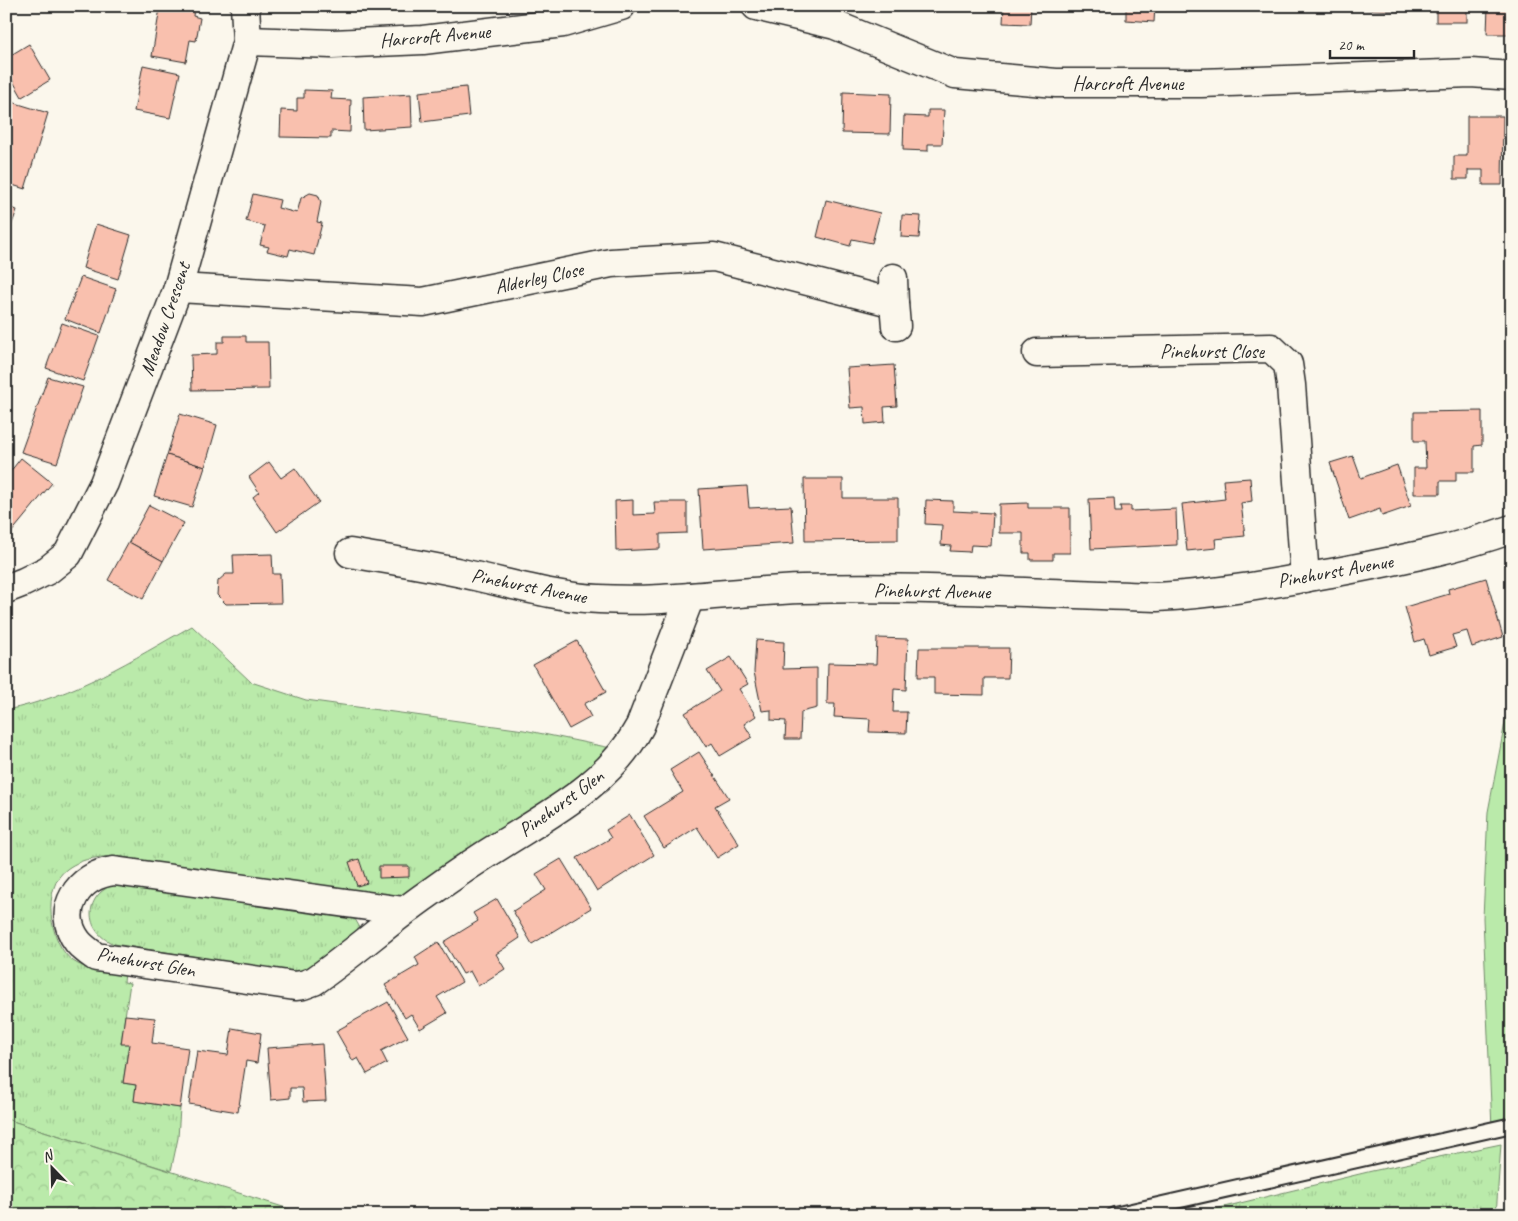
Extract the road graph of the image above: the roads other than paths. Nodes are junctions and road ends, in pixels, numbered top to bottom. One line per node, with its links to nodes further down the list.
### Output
1 (245, 6): 4 (street, Meadow Crescent)
2 (621, 6): 4 (street, Harcroft Avenue)
3 (756, 6): 5 (street, Harcroft Avenue)
4 (248, 41): 6 (street, Meadow Crescent)
5 (1512, 76)
6 (178, 288): 7 (street, Alderley Close); 12 (street, Meadow Crescent)
7 (894, 302)
8 (1037, 353): 11 (street, Pinehurst Close)
9 (1512, 529): 11 (street, Pinehurst Avenue)
10 (350, 553): 13 (street, Pinehurst Avenue)
11 (1305, 578): 13 (street, Pinehurst Avenue)
12 (6, 589)
13 (690, 597): 14 (street, Pinehurst Glen)
14 (404, 911): 14 (street, Pinehurst Glen)
15 (1512, 1125): 16 (lane)
16 (1114, 1215)

